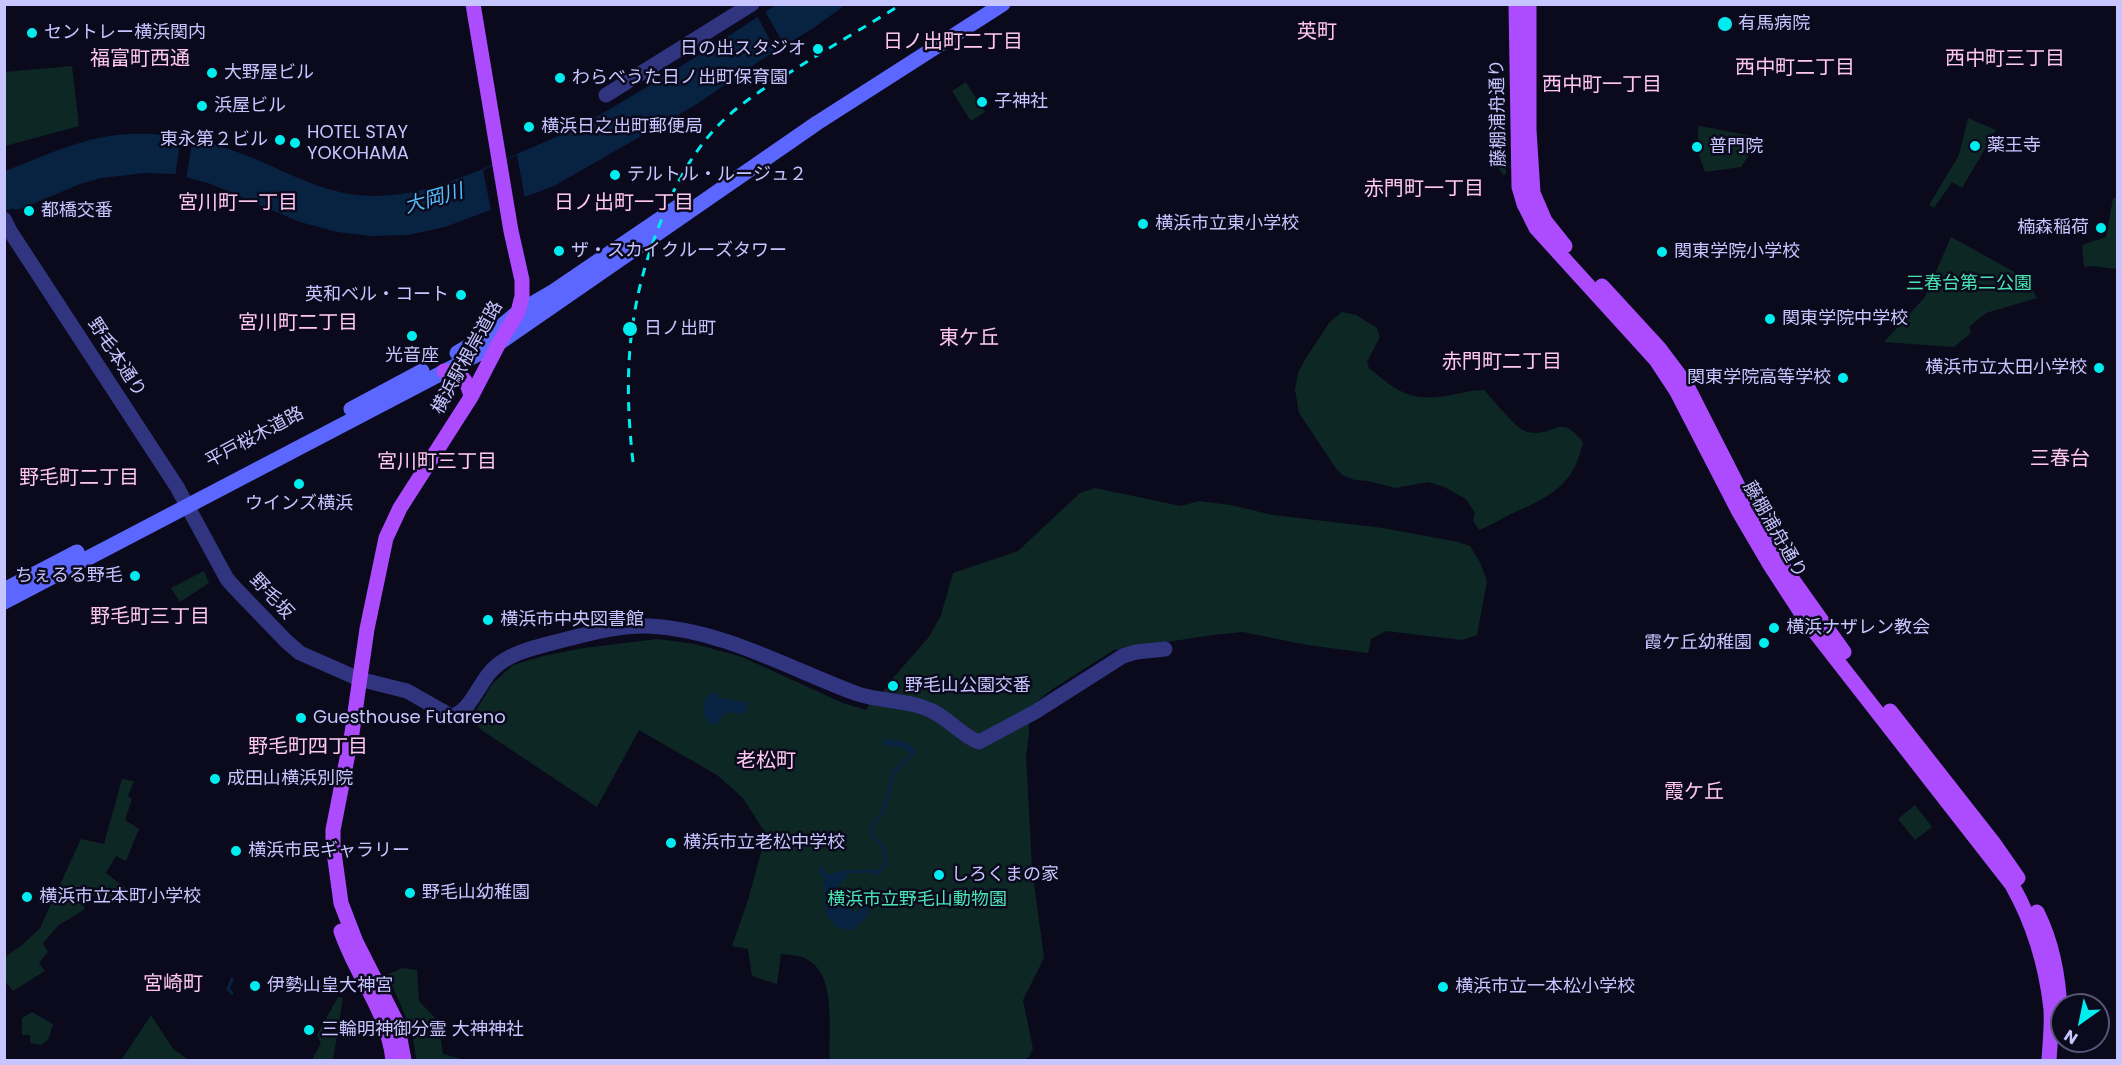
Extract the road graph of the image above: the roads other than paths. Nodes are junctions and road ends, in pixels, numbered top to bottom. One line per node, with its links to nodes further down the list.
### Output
1 (473, 4): 9 (main road, 横浜駅根岸道路)
2 (752, 4): 7 (street)
3 (985, 4): 9 (main road, 平戸桜木道路)
4 (1003, 4): 10 (main road, 平戸桜木道路)
5 (1516, 4): 20 (main road, 藤棚浦舟通り)
6 (1529, 4): 21 (main road, 藤棚浦舟通り)
7 (606, 95)
8 (7, 225): 13 (street, 野毛本通り)
9 (518, 312): 10 (main road, 横浜駅根岸道路); 13 (main road, 平戸桜木道路)
10 (499, 343): 11 (main road, 平戸桜木道路); 12 (main road, 横浜駅根岸道路)
11 (444, 371): 12 (main road); 13 (main road, 平戸桜木道路)
12 (471, 397): 17 (main road, 横浜駅根岸道路)
13 (186, 502): 14 (main road, 平戸桜木道路); 15 (main road, 平戸桜木道路); 17 (street, 野毛坂)
14 (4, 590)
15 (4, 602)
16 (1165, 649): 17 (street, 野毛坂)
17 (359, 679): 18 (main road, 横浜駅根岸道路); 19 (main road, 横浜駅根岸道路)
18 (393, 1060)
19 (404, 1060)
20 (2049, 1060)
21 (2060, 1060)

